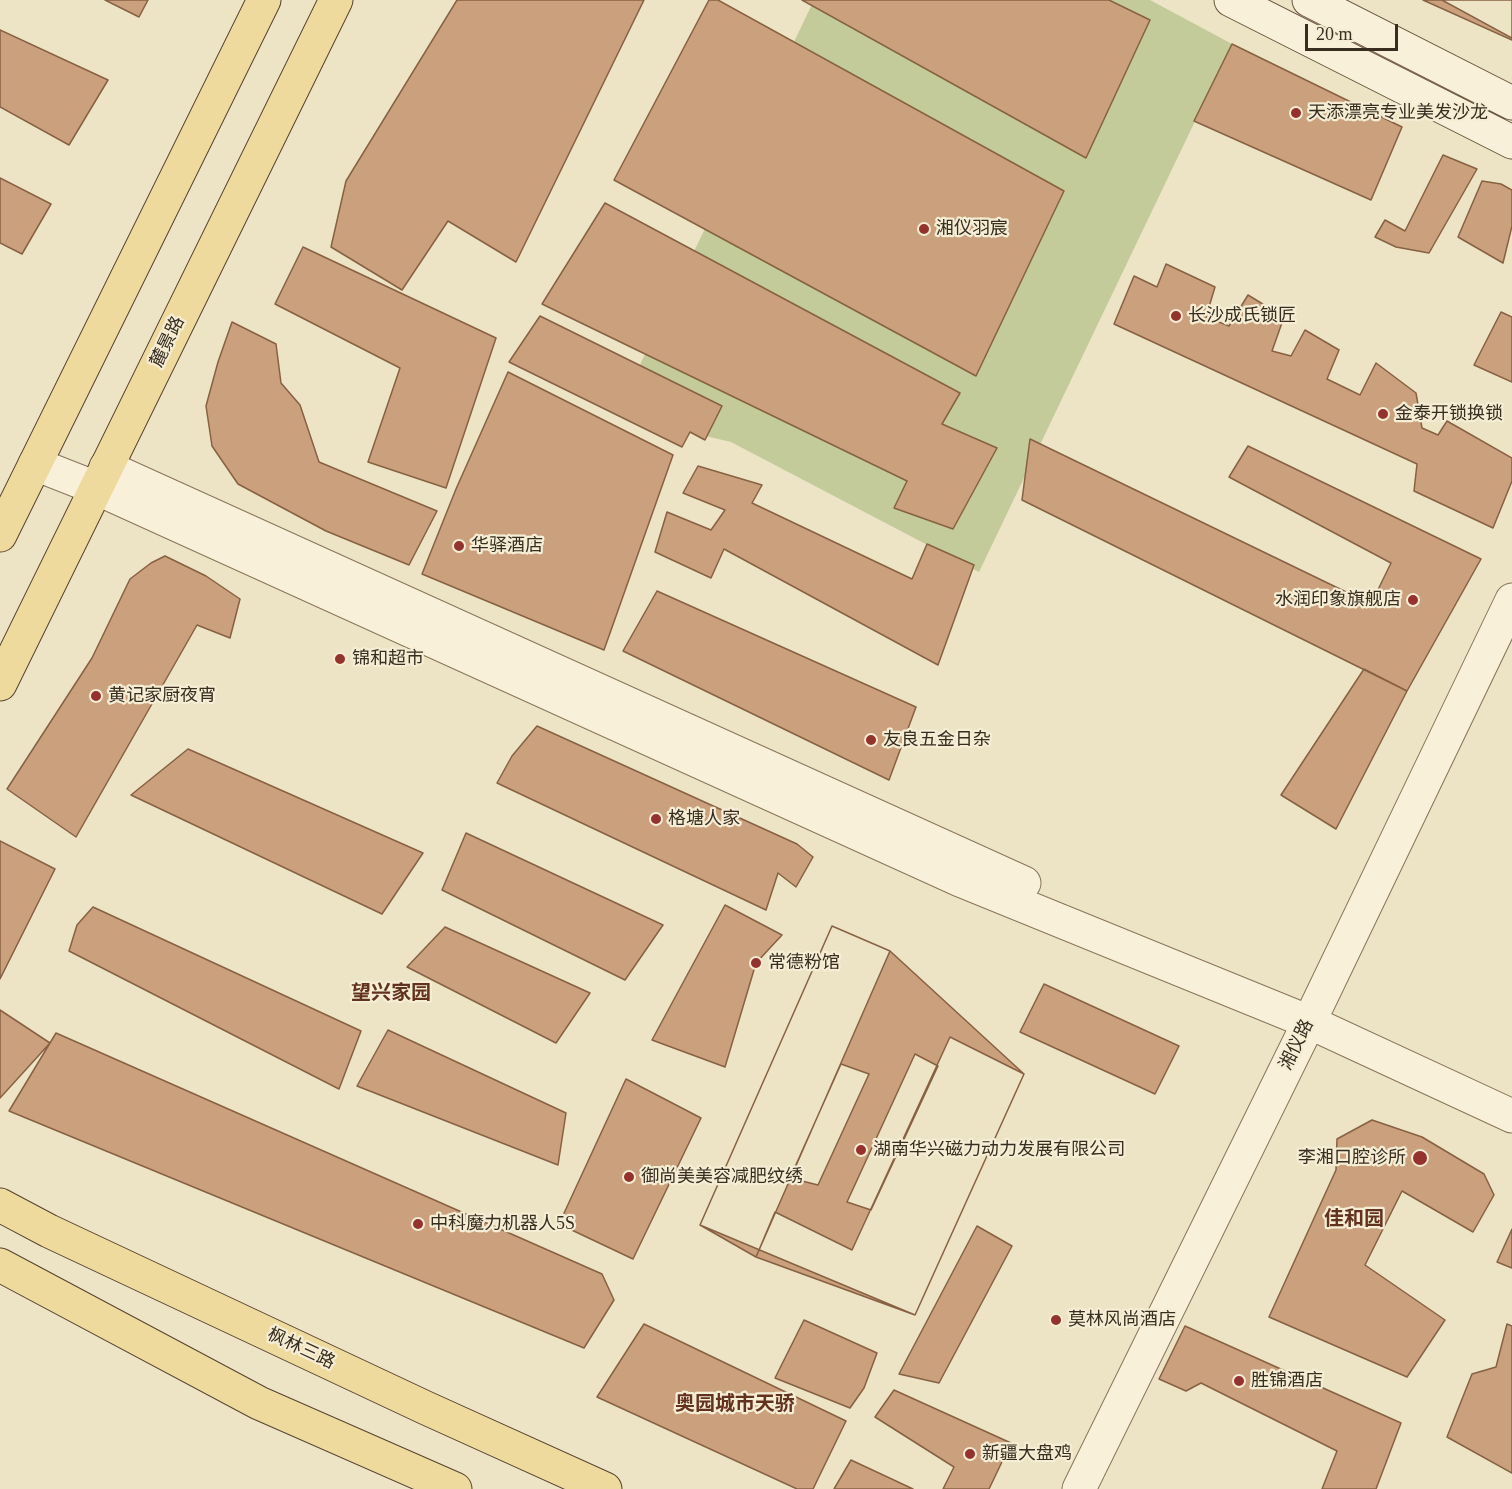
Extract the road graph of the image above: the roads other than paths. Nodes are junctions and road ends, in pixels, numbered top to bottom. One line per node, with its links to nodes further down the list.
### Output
1 (264, 0): 7 (main road)
2 (336, 0): 8 (main road, 麓景路)
3 (1231, 0): 6 (street)
4 (1309, 0): 5 (street)
5 (1512, 103)
6 (1512, 142)
7 (35, 464): 8 (street); 9 (main road)
8 (101, 478): 11 (main road, 麓景路); 12 (street)
9 (0, 535)
10 (1512, 600): 12 (street, 湘仪路)
11 (0, 684)
12 (1311, 1018): 13 (street); 14 (street); 19 (street, 湘仪路)
13 (1512, 1105)
14 (1512, 1116)
15 (0, 1205): 18 (main road, 枫林三路)
16 (0, 1265): 17 (main road)
17 (455, 1489)
18 (605, 1489)
19 (1079, 1489)

